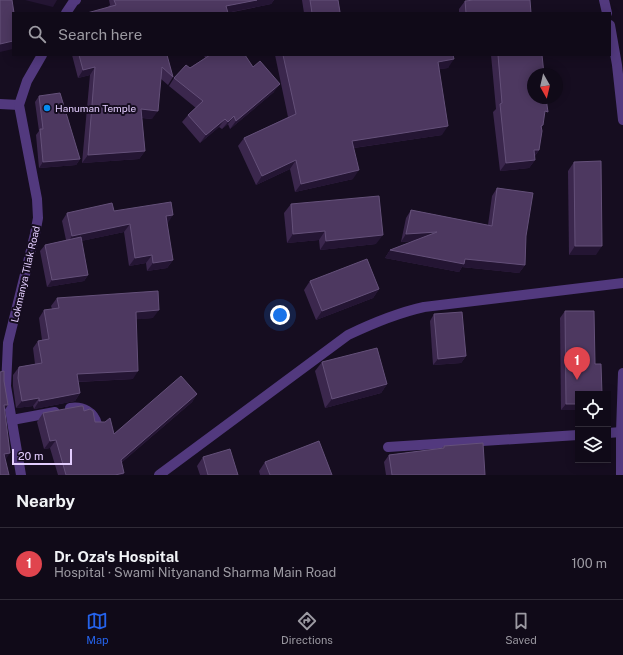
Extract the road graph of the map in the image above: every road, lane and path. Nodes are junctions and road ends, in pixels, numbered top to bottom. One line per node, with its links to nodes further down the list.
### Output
1 (74, 0): 3 (street)
2 (604, 0): 4 (street)
3 (67, 12)
4 (607, 12)
5 (611, 31): 9 (street)
6 (41, 56): 8 (street, Lokmanya Tilak Road)
7 (0, 104): 8 (street)
8 (19, 105): 12 (street, Lokmanya Tilak Road)
9 (623, 120)
10 (623, 284): 19 (street)
11 (623, 373): 14 (street)
12 (12, 420): 13 (street); 18 (street, Lokmanya Tilak Road)
13 (96, 424)
14 (621, 432): 15 (street); 20 (street)
15 (611, 433)
16 (575, 435): 17 (street)
17 (388, 447)
18 (21, 475)
19 (159, 475)
20 (621, 475)

